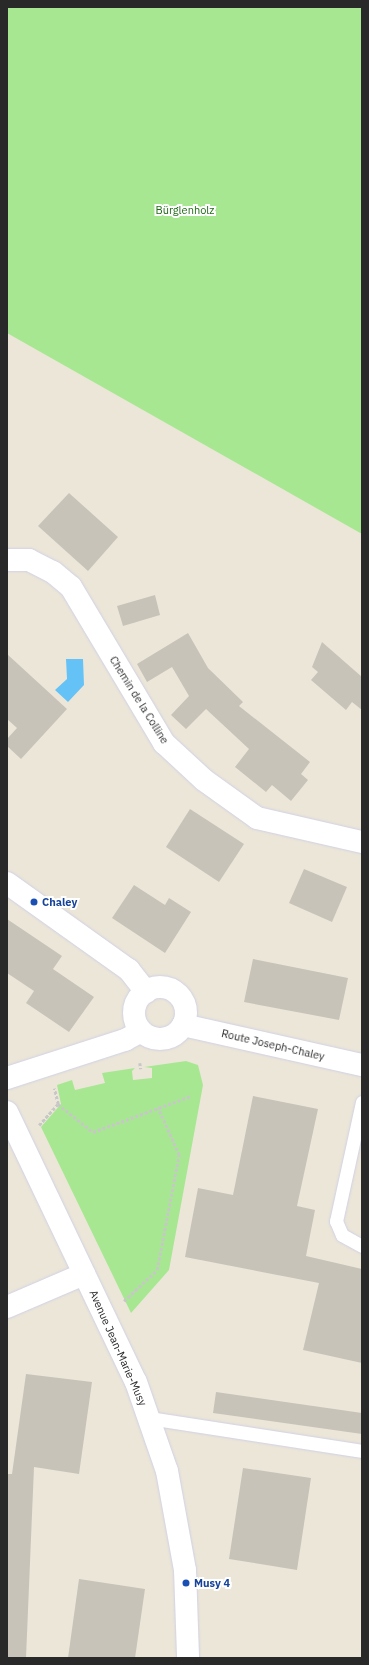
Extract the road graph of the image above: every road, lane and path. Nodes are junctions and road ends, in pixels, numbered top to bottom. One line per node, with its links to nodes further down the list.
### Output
1 (7, 560): 2 (street, Chemin de la Colline)
2 (362, 842)
3 (7, 883): 4 (street)
4 (146, 992): 5 (street); 6 (street)
5 (183, 1025): 6 (street); 8 (street, Route Joseph-Chaley)
6 (141, 1031): 10 (street)
7 (140, 1063): 9 (path)
8 (362, 1065)
9 (141, 1069)
10 (7, 1078)
11 (52, 1080): 14 (path)
12 (191, 1096): 15 (path)
13 (362, 1102): 18 (lane)
14 (58, 1104): 15 (path); 17 (path)
15 (158, 1108): 20 (path)
16 (7, 1112): 19 (street, Avenue Jean-Marie-Musy)
17 (34, 1130)
18 (362, 1246)
19 (84, 1274): 21 (street); 22 (street, Avenue Jean-Marie-Musy)
20 (121, 1303)
21 (7, 1307)
22 (149, 1418): 23 (lane); 24 (street, Avenue Jean-Marie-Musy)
23 (362, 1451)
24 (188, 1658)

